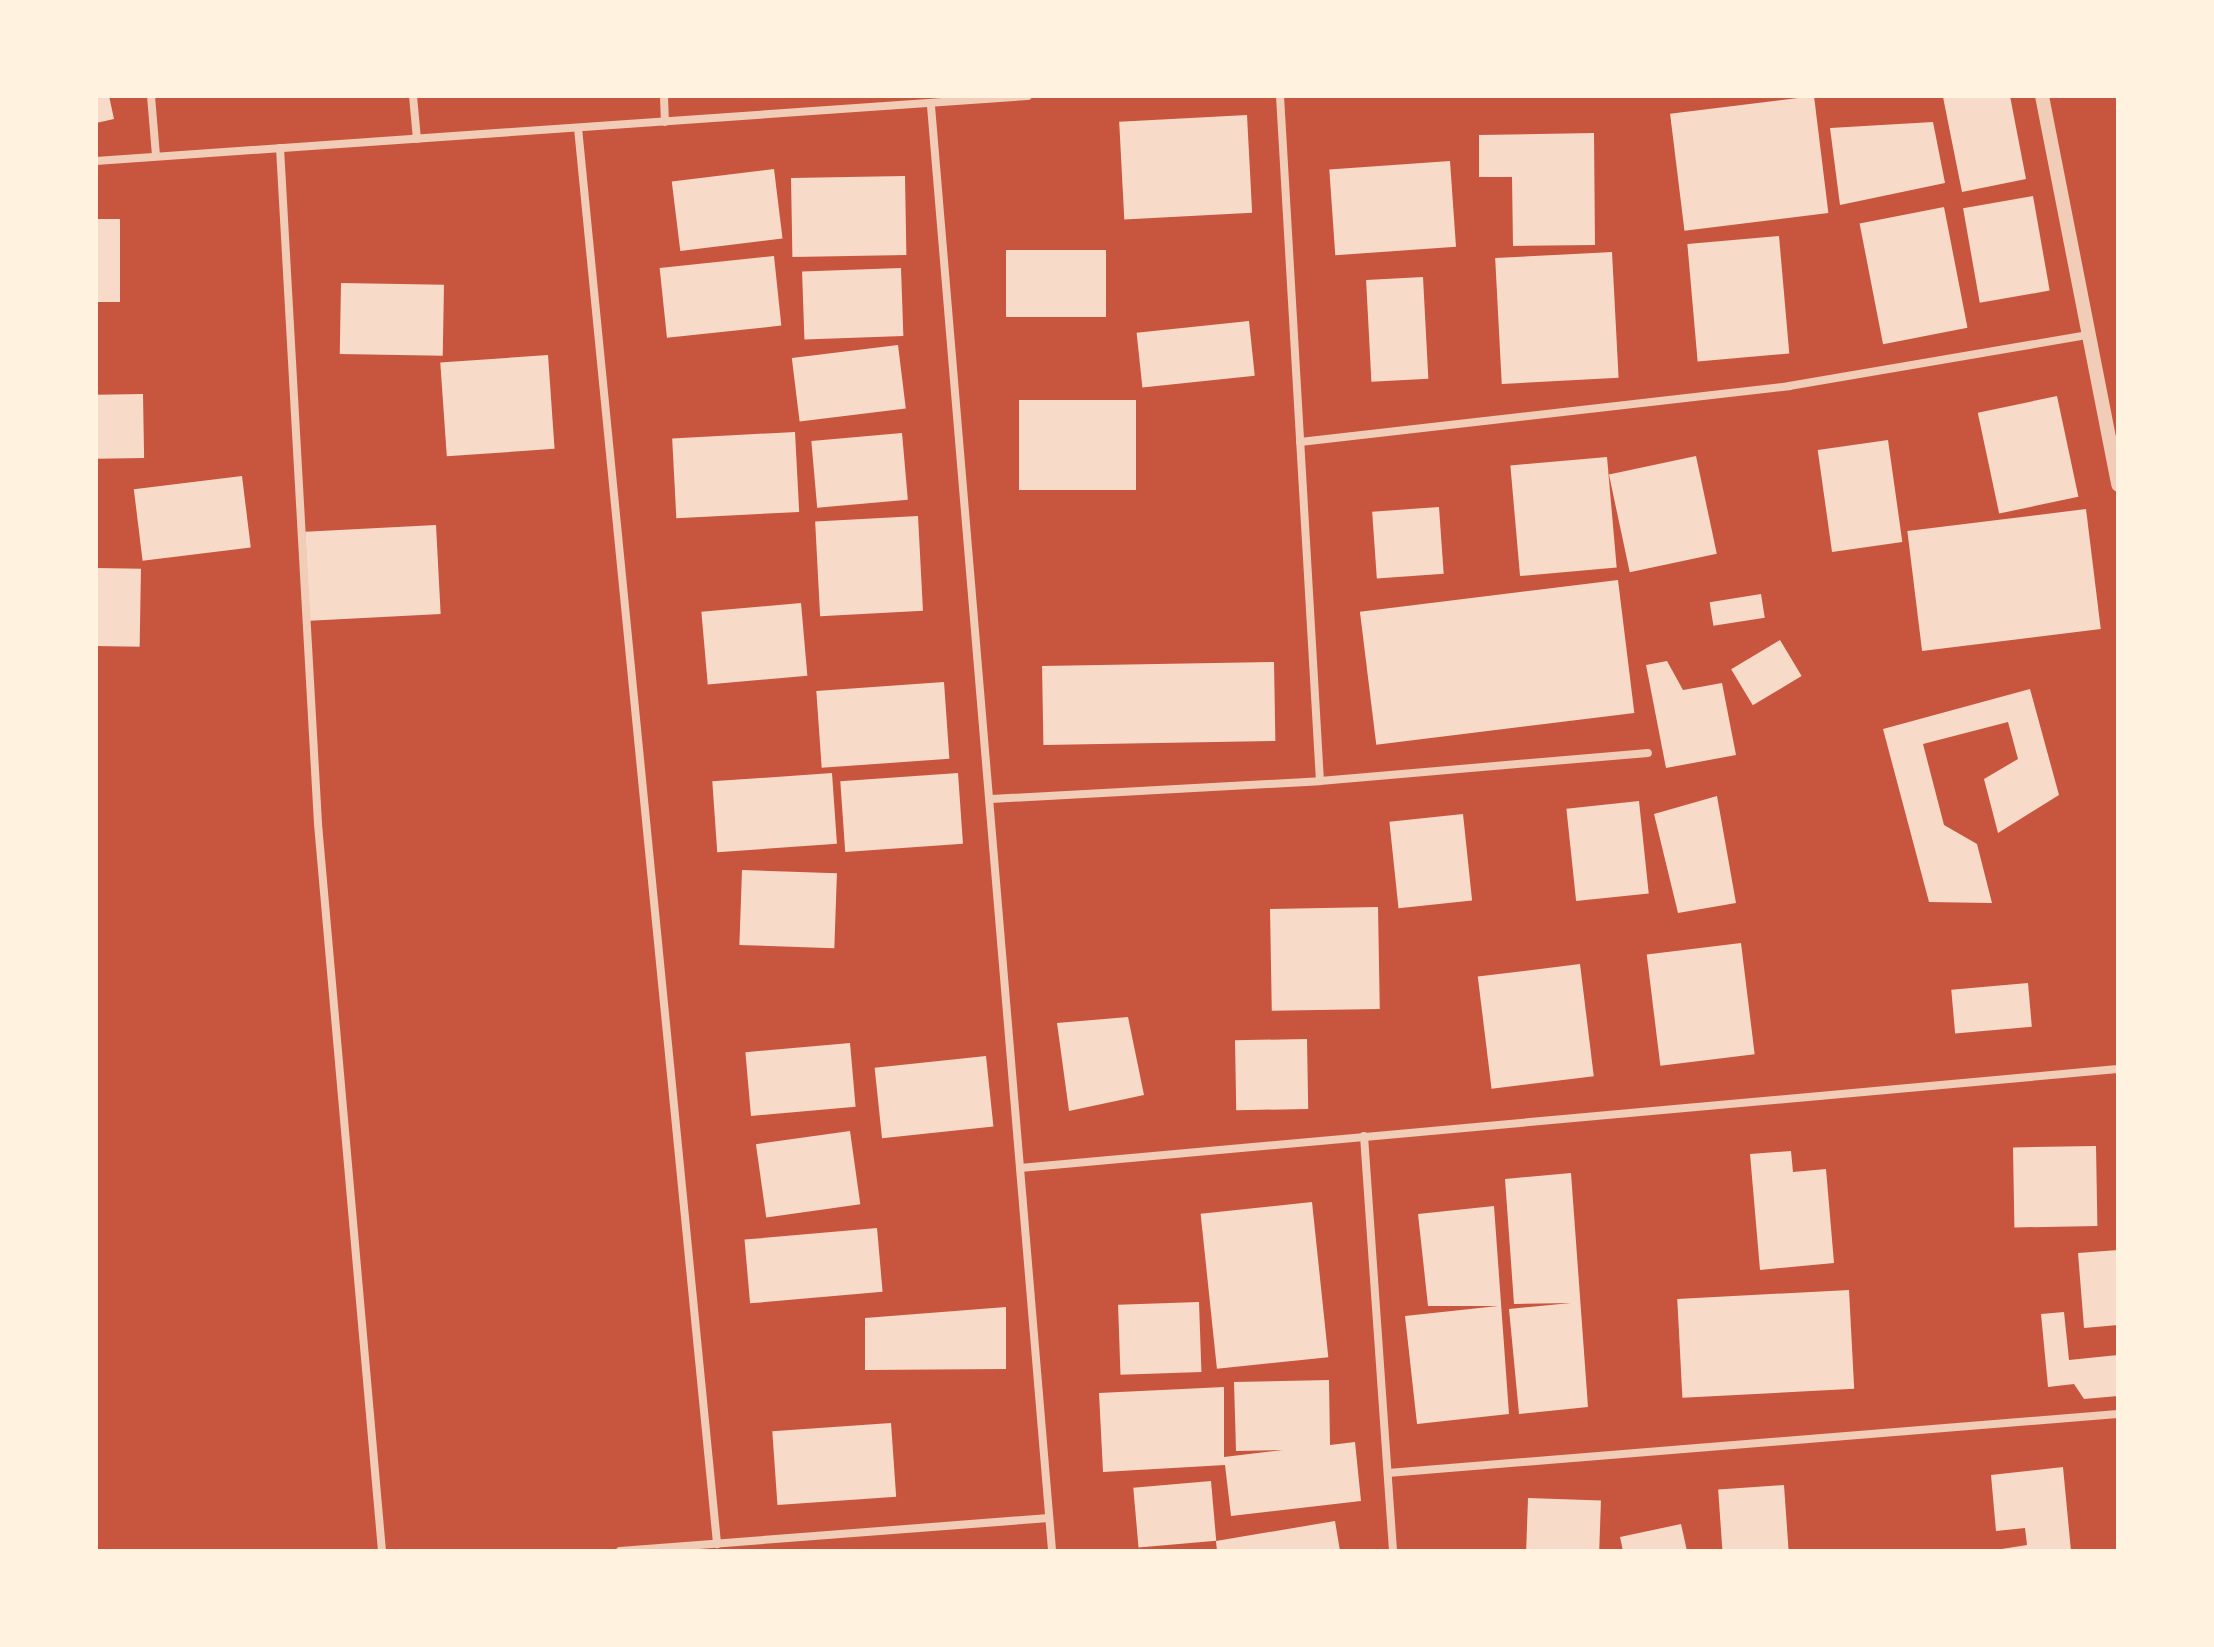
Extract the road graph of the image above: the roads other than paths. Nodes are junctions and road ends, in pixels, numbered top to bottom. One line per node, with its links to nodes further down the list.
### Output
1 (151, 96): 12 (street)
2 (413, 96): 10 (street)
3 (664, 96): 8 (street)
4 (1028, 96): 7 (street)
5 (1280, 96): 15 (street)
6 (2042, 96): 14 (street)
7 (931, 106): 8 (street); 20 (street)
8 (665, 122): 9 (street)
9 (578, 128): 10 (street); 27 (street)
10 (417, 139): 11 (street)
11 (280, 148): 12 (street); 28 (street)
12 (156, 156): 13 (street)
13 (96, 161)
14 (2087, 335): 15 (street); 16 (street)
15 (1300, 442): 19 (street)
16 (2116, 464): 17 (street)
17 (2118, 485)
18 (1648, 753): 19 (street)
19 (1320, 781): 20 (street)
20 (991, 799): 23 (street)
21 (2118, 1069): 22 (street)
22 (1364, 1136): 23 (street); 25 (street)
23 (1020, 1168): 26 (street)
24 (2118, 1414): 25 (street)
25 (1388, 1473): 31 (street)
26 (1049, 1518): 27 (street); 30 (street)
27 (717, 1544): 29 (street)
28 (382, 1551)
29 (620, 1551)
30 (1052, 1551)
31 (1393, 1551)

